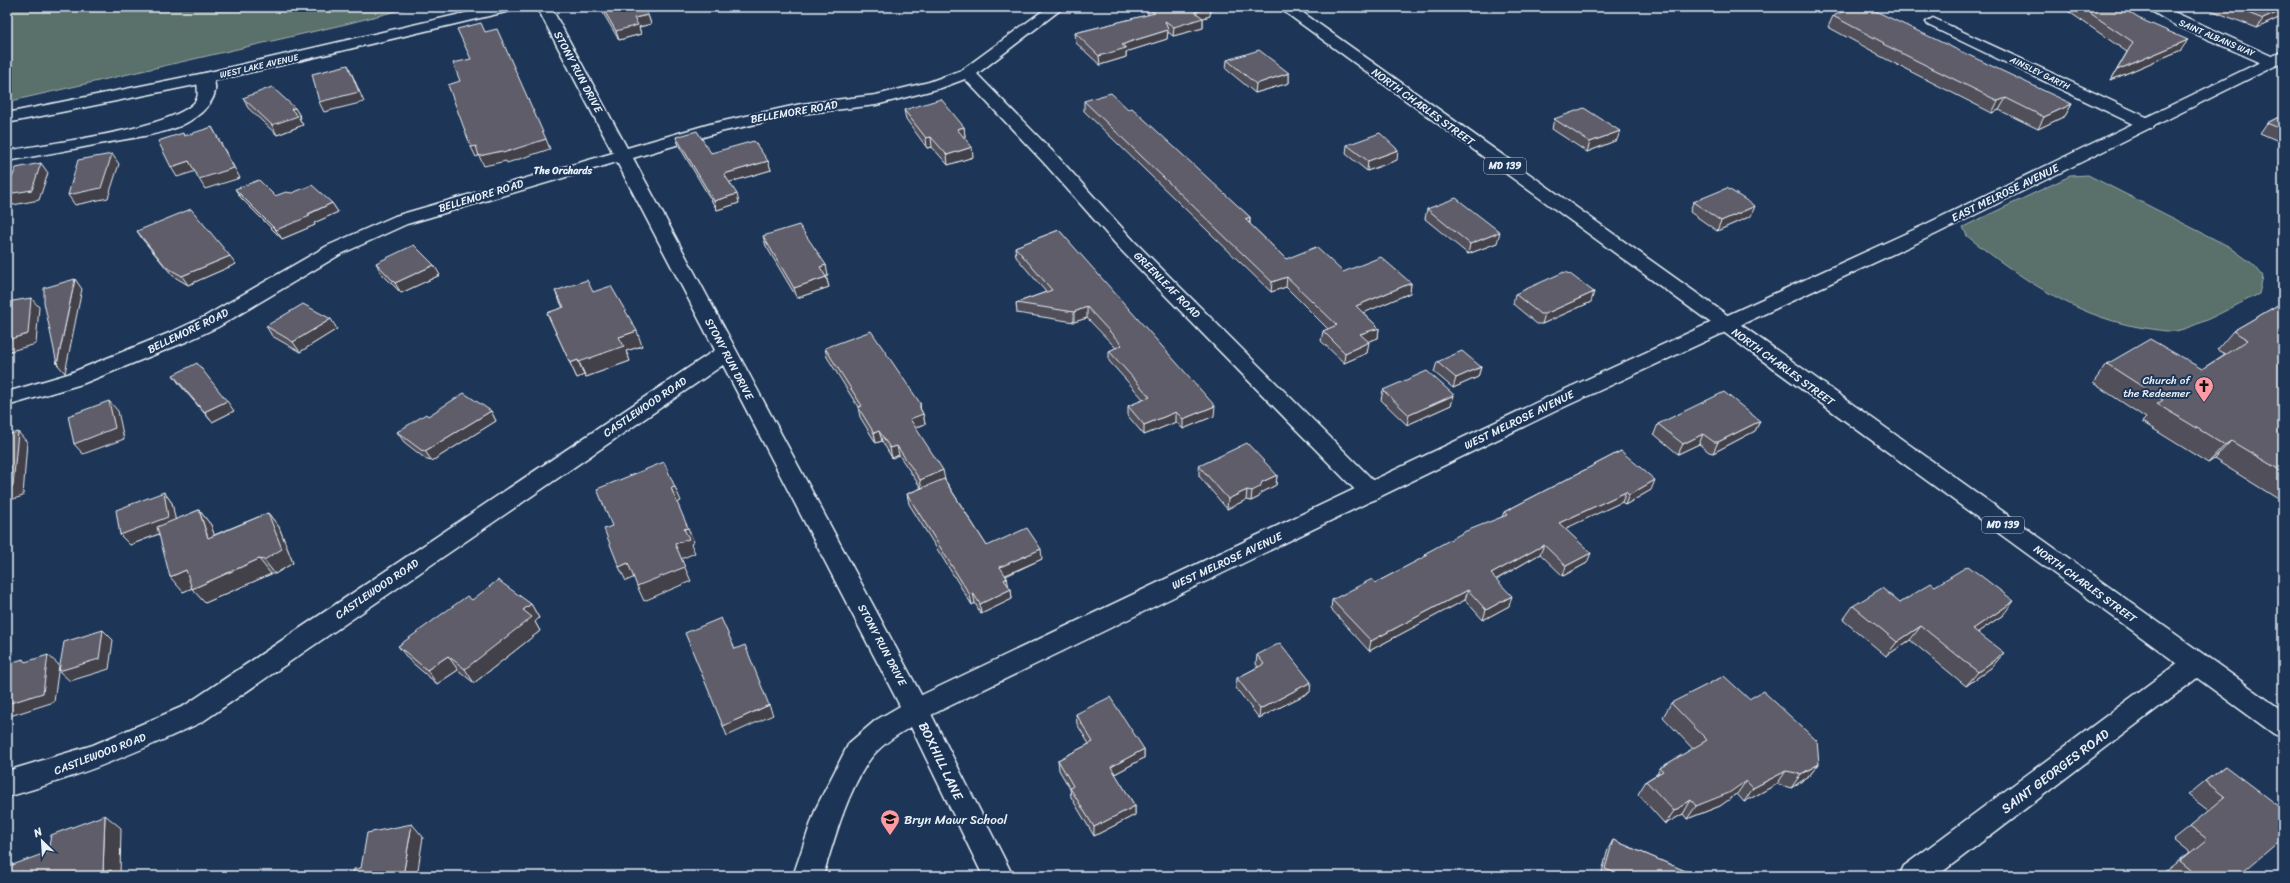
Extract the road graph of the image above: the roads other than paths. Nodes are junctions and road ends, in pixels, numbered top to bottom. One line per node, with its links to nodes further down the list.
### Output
1 (510, 7): 9 (street, WEST LAKE AVENUE)
2 (544, 7): 13 (street, STONY RUN DRIVE)
3 (1057, 7): 8 (street, BELLEMORE ROAD)
4 (1285, 7): 14 (street, NORTH CHARLES STREET / MD 139)
5 (2152, 7): 7 (street, SAINT ALBANS WAY)
6 (1933, 22): 11 (street, AINSLEY GARTH)
7 (2279, 62): 11 (street, EAST MELROSE AVENUE)
8 (968, 73): 13 (street, BELLEMORE ROAD); 17 (street, GREENLEAF ROAD)
9 (205, 78): 10 (street, WEST LAKE AVENUE); 12 (street)
10 (7, 118)
11 (2147, 124): 14 (street, EAST MELROSE AVENUE)
12 (7, 156)
13 (622, 156): 15 (street, STONY RUN DRIVE); 16 (street, BELLEMORE ROAD)
14 (1724, 324): 17 (street, WEST MELROSE AVENUE); 18 (street, NORTH CHARLES STREET / MD 139)
15 (726, 353): 19 (street, STONY RUN DRIVE); 21 (street, CASTLEWOOD ROAD)
16 (7, 399)
17 (1372, 492): 19 (street, WEST MELROSE AVENUE)
18 (2196, 664): 20 (street, NORTH CHARLES STREET / MD 139); 24 (street, SAINT GEORGES ROAD)
19 (916, 710): 22 (street, WEST MELROSE AVENUE); 23 (street, BOXHILL LANE)
20 (2283, 726)
21 (7, 784)
22 (808, 876)
23 (998, 876)
24 (1914, 876)

